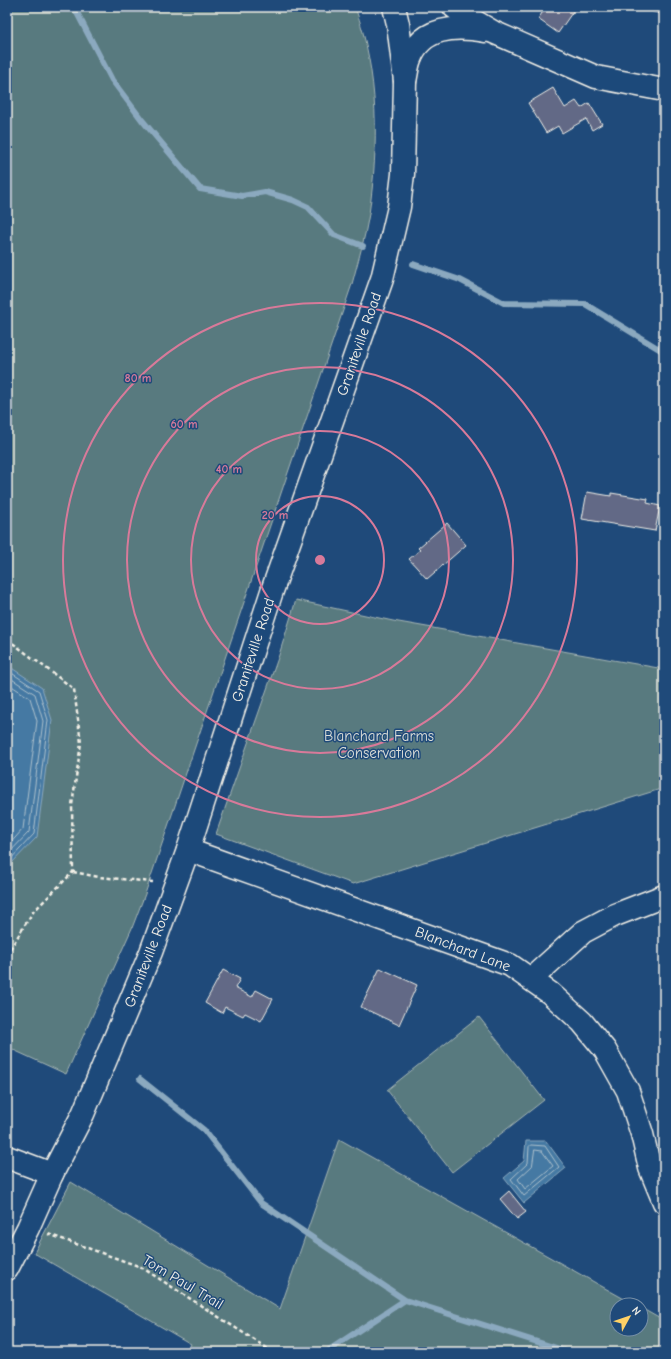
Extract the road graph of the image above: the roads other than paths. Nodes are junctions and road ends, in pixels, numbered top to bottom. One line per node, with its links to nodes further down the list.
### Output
1 (394, 7): 4 (main road, Graniteville Road)
2 (454, 7): 3 (main road)
3 (493, 32): 4 (main road); 5 (main road)
4 (405, 81): 6 (main road, Graniteville Road)
5 (664, 90)
6 (188, 850): 8 (main road, Blanchard Lane); 10 (main road, Graniteville Road)
7 (664, 896): 8 (main road)
8 (531, 979): 11 (main road, Blanchard Lane)
9 (7, 1157): 10 (main road)
10 (52, 1174): 12 (main road, Graniteville Road)
11 (664, 1202)
12 (7, 1269)

